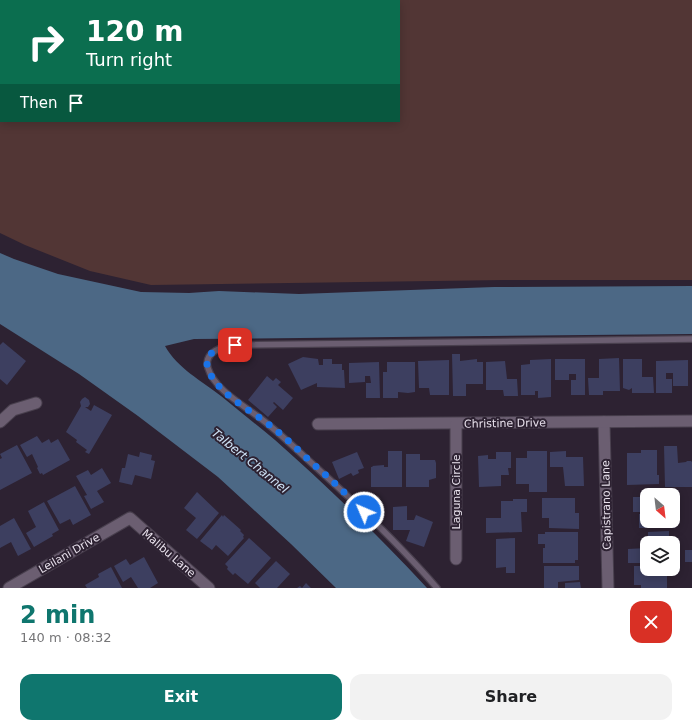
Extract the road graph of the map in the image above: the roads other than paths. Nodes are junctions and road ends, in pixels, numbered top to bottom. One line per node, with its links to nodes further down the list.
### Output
1 (692, 339): 12 (lane)
2 (36, 403): 3 (street)
3 (0, 422)
4 (604, 422): 5 (street, Christine Drive); 7 (street, Christine Drive); 13 (street, Capistrano Lane)
5 (692, 422)
6 (318, 424): 7 (street, Christine Drive)
7 (456, 424): 9 (street, Laguna Circle)
8 (130, 518): 10 (street, Leilani Drive); 11 (street, Malibu Lane)
9 (456, 559)
10 (9, 588)
11 (208, 588)
12 (437, 588)
13 (608, 588)

